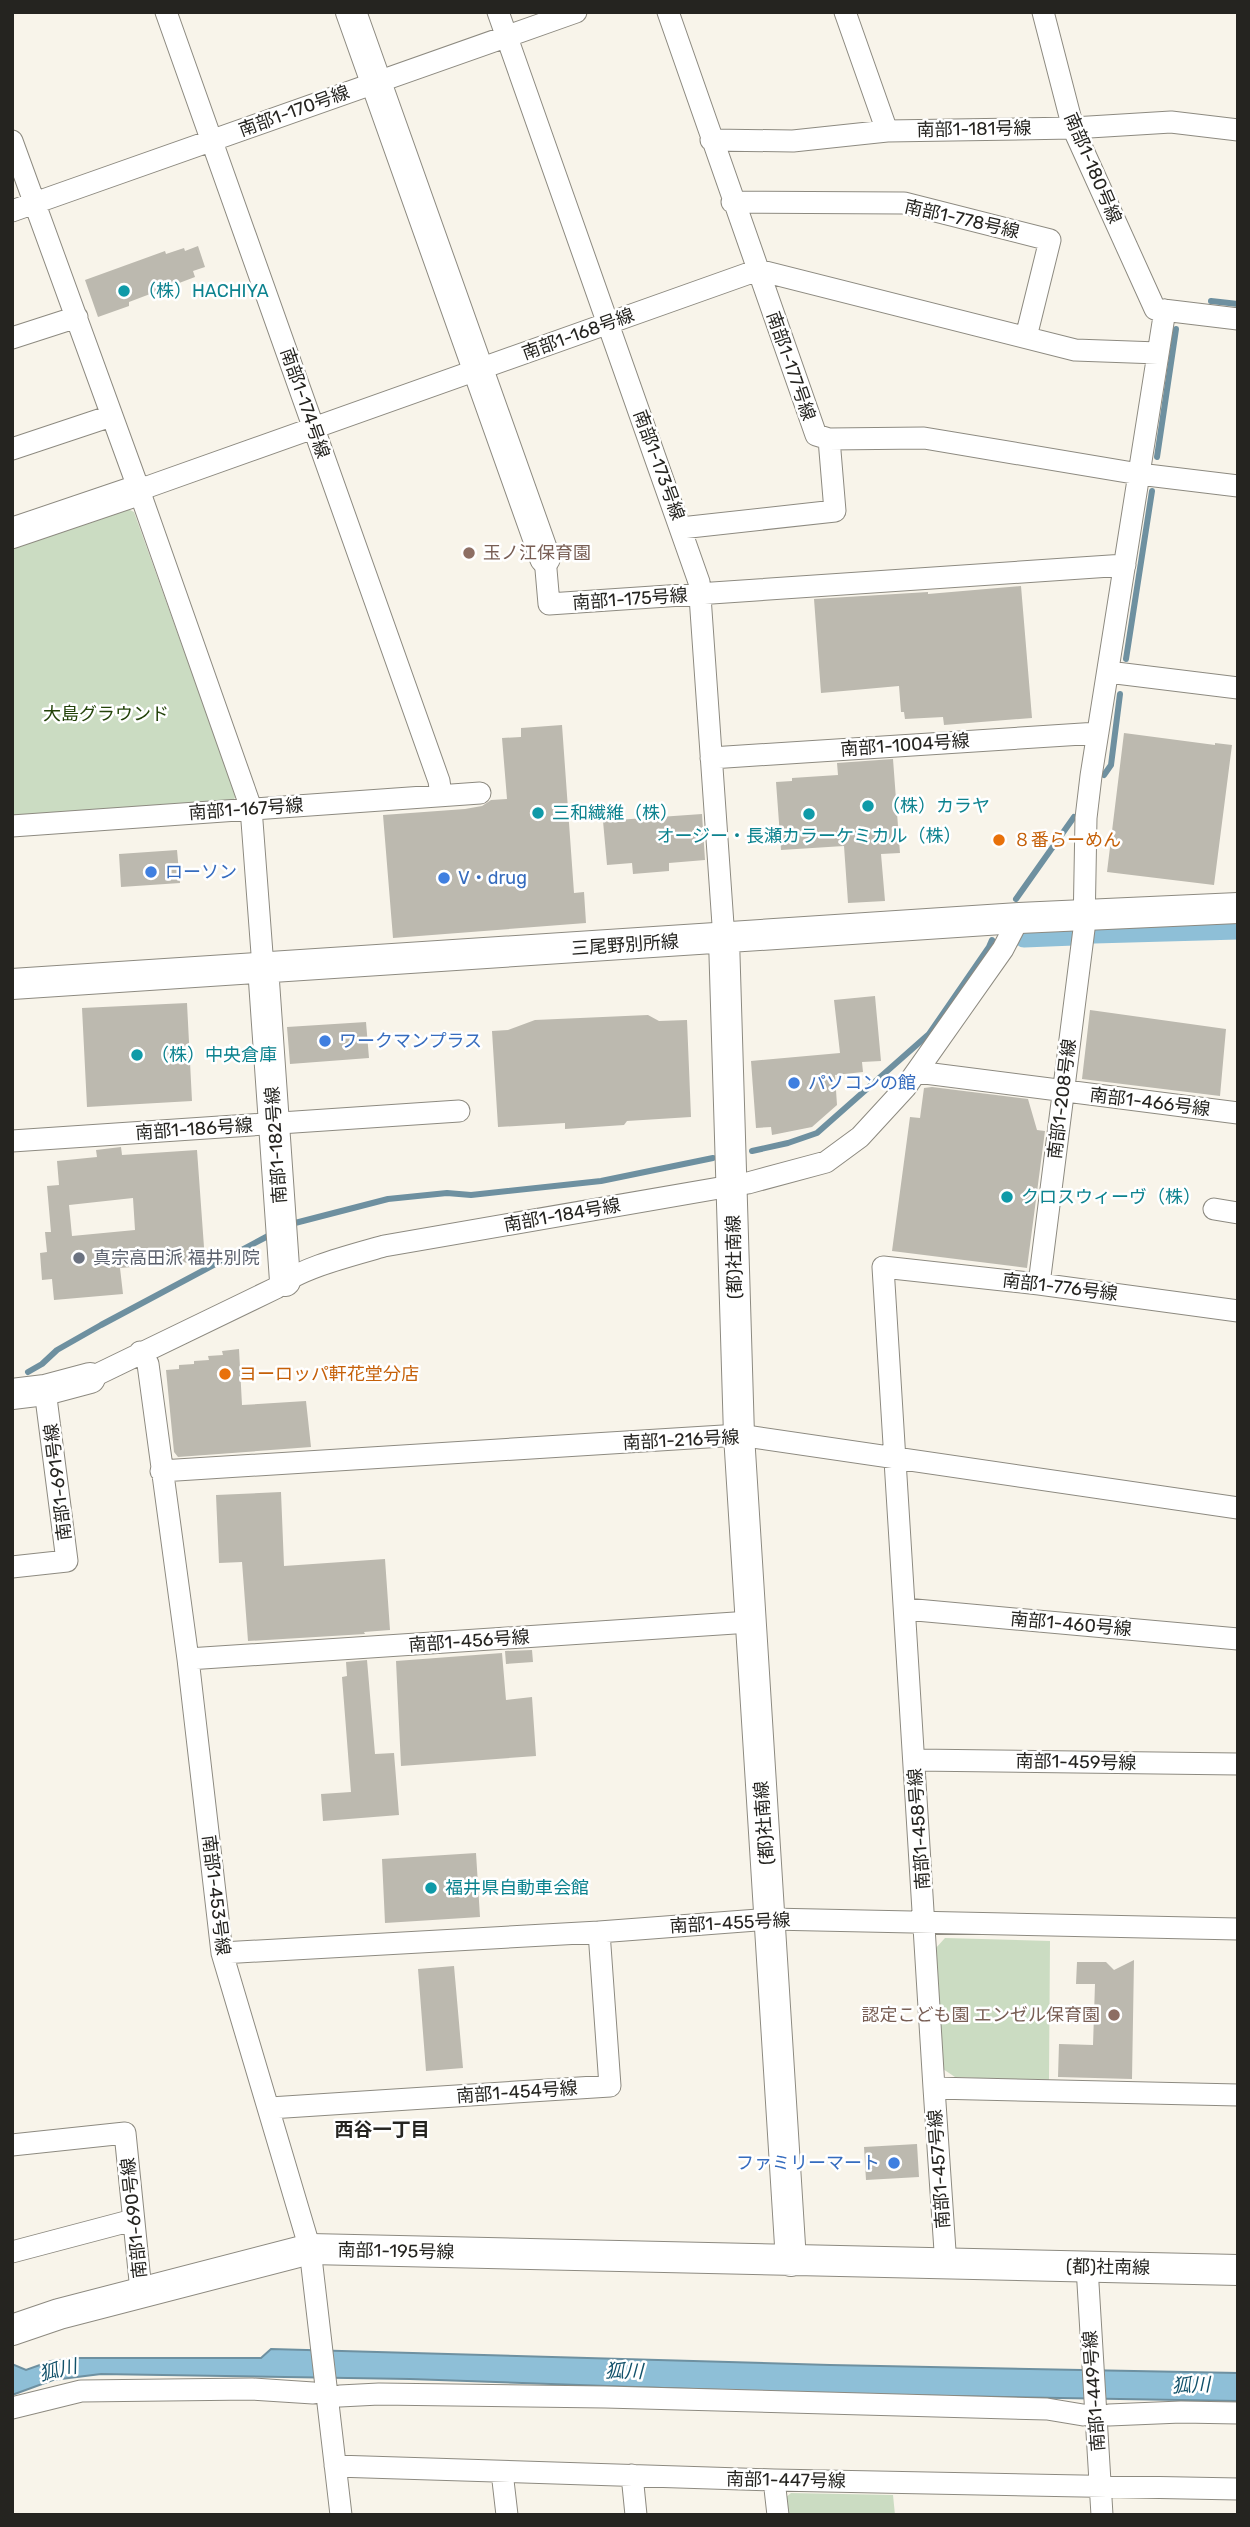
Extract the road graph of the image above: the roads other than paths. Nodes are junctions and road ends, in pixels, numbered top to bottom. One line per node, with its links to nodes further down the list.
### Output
1 (166, 12): 13 (street, 南部1-174号線)
2 (351, 12): 9 (street, 南部1-175号線)
3 (498, 12): 8 (street, 南部1-173号線)
4 (576, 12): 8 (street, 南部1-170号線)
5 (668, 12): 14 (street, 南部1-177号線)
6 (845, 12): 12 (street)
7 (1044, 12): 10 (street, 南部1-180号線)
8 (506, 37): 9 (street, 南部1-170号線); 23 (street, 南部1-173号線)
9 (377, 82): 13 (street, 南部1-170号線); 27 (street, 南部1-175号線)
10 (1073, 128): 11 (street, 南部1-181号線); 12 (street, 南部1-181号線); 20 (street, 南部1-180号線)
11 (1238, 130)
12 (887, 131): 14 (street, 南部1-181号線)
13 (212, 140): 17 (street, 南部1-170号線); 29 (street, 南部1-174号線)
14 (711, 140): 16 (street, 南部1-177号線)
15 (12, 141): 17 (street)
16 (732, 202): 19 (street, 南部1-177号線); 24 (street, 南部1-778号線)
17 (35, 203): 18 (street, 南部1-170号線); 21 (street)
18 (12, 211)
19 (758, 270): 23 (street, 南部1-168号線); 24 (street); 30 (street, 南部1-177号線)
20 (1165, 310): 22 (street); 26 (street, 南部1-208号線)
21 (77, 317): 25 (street); 28 (street)
22 (1238, 319)
23 (608, 323): 27 (street, 南部1-168号線); 35 (street, 南部1-173号線)
24 (1026, 337): 26 (street)
25 (12, 338)
26 (1158, 353): 32 (street, 南部1-208号線)
27 (478, 370): 29 (street, 南部1-168号線); 37 (street, 南部1-175号線)
28 (111, 416): 31 (street); 34 (street)
29 (314, 427): 34 (street, 南部1-168号線); 45 (street, 南部1-174号線)
30 (829, 439): 32 (street, 南部1-177号線); 35 (street)
31 (12, 449)
32 (1139, 474): 33 (street, 南部1-177号線); 38 (street, 南部1-208号線)
33 (1238, 486)
34 (139, 490): 36 (street, 南部1-168号線); 46 (street)
35 (681, 528): 39 (street, 南部1-173号線)
36 (12, 533)
37 (545, 558): 39 (street, 南部1-175号線)
38 (1125, 565): 39 (street, 南部1-175号線); 40 (street, 南部1-208号線)
39 (700, 595): 43 (street, 南部1-173号線)
40 (1108, 672): 41 (street); 42 (street, 南部1-208号線)
41 (1238, 688)
42 (1098, 733): 43 (street, 南部1-1004号線); 49 (street, 南部1-208号線)
43 (712, 758): 51 (street, 南部1-173号線)
44 (480, 793): 45 (street, 南部1-167号線)
45 (442, 795): 46 (street, 南部1-167号線)
46 (251, 808): 47 (street, 南部1-167号線); 52 (street)
47 (12, 826)
48 (1238, 908): 49 (street, 三尾野別所線)
49 (1085, 915): 50 (street, 三尾野別所線); 55 (street, 南部1-208号線)
50 (1019, 918): 51 (street, 三尾野別所線); 54 (street, 南部1-184号線)
51 (724, 939): 52 (street, 三尾野別所線); 60 (street, (都)社南線)
52 (263, 967): 53 (street, 三尾野別所線); 58 (street, 南部1-182号線)
53 (12, 984)
54 (917, 1072): 55 (street, 南部1-466号線); 60 (street, 南部1-184号線)
55 (1062, 1092): 57 (street, 南部1-466号線); 65 (street, 南部1-208号線)
56 (459, 1111): 58 (street, 南部1-186号線)
57 (1238, 1113)
58 (275, 1124): 59 (street, 南部1-186号線); 64 (street, 南部1-182号線)
59 (12, 1141)
60 (733, 1185): 64 (street, 南部1-184号線); 71 (street, (都)社南線)
61 (1214, 1209): 62 (street)
62 (1238, 1213)
63 (883, 1267): 65 (street, 南部1-776号線); 72 (street, 南部1-458号線)
64 (285, 1281): 67 (street, 南部1-184号線)
65 (1039, 1284): 66 (street, 南部1-776号線)
66 (1238, 1311)
67 (139, 1352): 68 (street, 南部1-184号線); 73 (street, 南部1-453号線)
68 (90, 1378): 69 (street, 南部1-184号線)
69 (46, 1390): 70 (street, 南部1-184号線); 75 (street, 南部1-691号線)
70 (12, 1394)
71 (738, 1435): 72 (street, 南部1-216号線); 73 (street, 南部1-216号線); 77 (street, (都)社南線)
72 (895, 1458): 74 (street, 南部1-216号線); 76 (street, 南部1-458号線)
73 (161, 1471): 79 (street, 南部1-453号線)
74 (1238, 1508)
75 (12, 1567)
76 (905, 1609): 78 (street, 南部1-460号線); 80 (street, 南部1-458号線)
77 (750, 1622): 79 (street, 南部1-456号線); 82 (street, (都)社南線)
78 (1238, 1639)
79 (188, 1659): 86 (street, 南部1-453号線)
80 (915, 1760): 81 (street, 南部1-459号線); 83 (street, 南部1-458号線)
81 (1238, 1764)
82 (770, 1919): 83 (street, 南部1-455号線); 85 (street, 南部1-455号線); 95 (street, (都)社南線)
83 (925, 1921): 84 (street, 南部1-455号線); 87 (street, 南部1-458号線)
84 (1238, 1928)
85 (599, 1932): 86 (street, 南部1-455号線); 89 (street, 南部1-454号線)
86 (222, 1954): 89 (street, 南部1-453号線)
87 (934, 2088): 88 (street); 93 (street, 南部1-457号線)
88 (1238, 2095)
89 (270, 2108): 92 (street, 南部1-453号線)
90 (12, 2145): 91 (street, 南部1-690号線)
91 (133, 2220): 94 (street); 98 (street, 南部1-690号線)
92 (310, 2249): 95 (street, 南部1-195号線); 98 (street, 南部1-195号線); 100 (street, 南部1-453号線)
93 (945, 2250)
94 (12, 2252)
95 (791, 2261): 96 (street, (都)社南線)
96 (1087, 2267): 97 (street, (都)社南線); 103 (street, 南部1-449号線)
97 (1238, 2270)
98 (141, 2291): 99 (street, 南部1-195号線)
99 (12, 2330)
100 (326, 2393): 101 (street); 103 (street); 104 (street, 南部1-453号線)
101 (12, 2407)
102 (1238, 2413): 103 (street)
103 (1096, 2414): 108 (street, 南部1-449号線)
104 (335, 2466): 105 (street, 南部1-447号線); 110 (street, 南部1-453号線)
105 (502, 2472): 106 (street, 南部1-447号線); 111 (street)
106 (632, 2475): 107 (street, 南部1-447号線); 112 (street)
107 (774, 2480): 108 (street, 南部1-447号線); 113 (street)
108 (1100, 2486): 109 (street, 南部1-447号線); 114 (street, 南部1-449号線)
109 (1238, 2489)
110 (341, 2515)
111 (507, 2515)
112 (636, 2515)
113 (778, 2515)
114 (1102, 2515)

